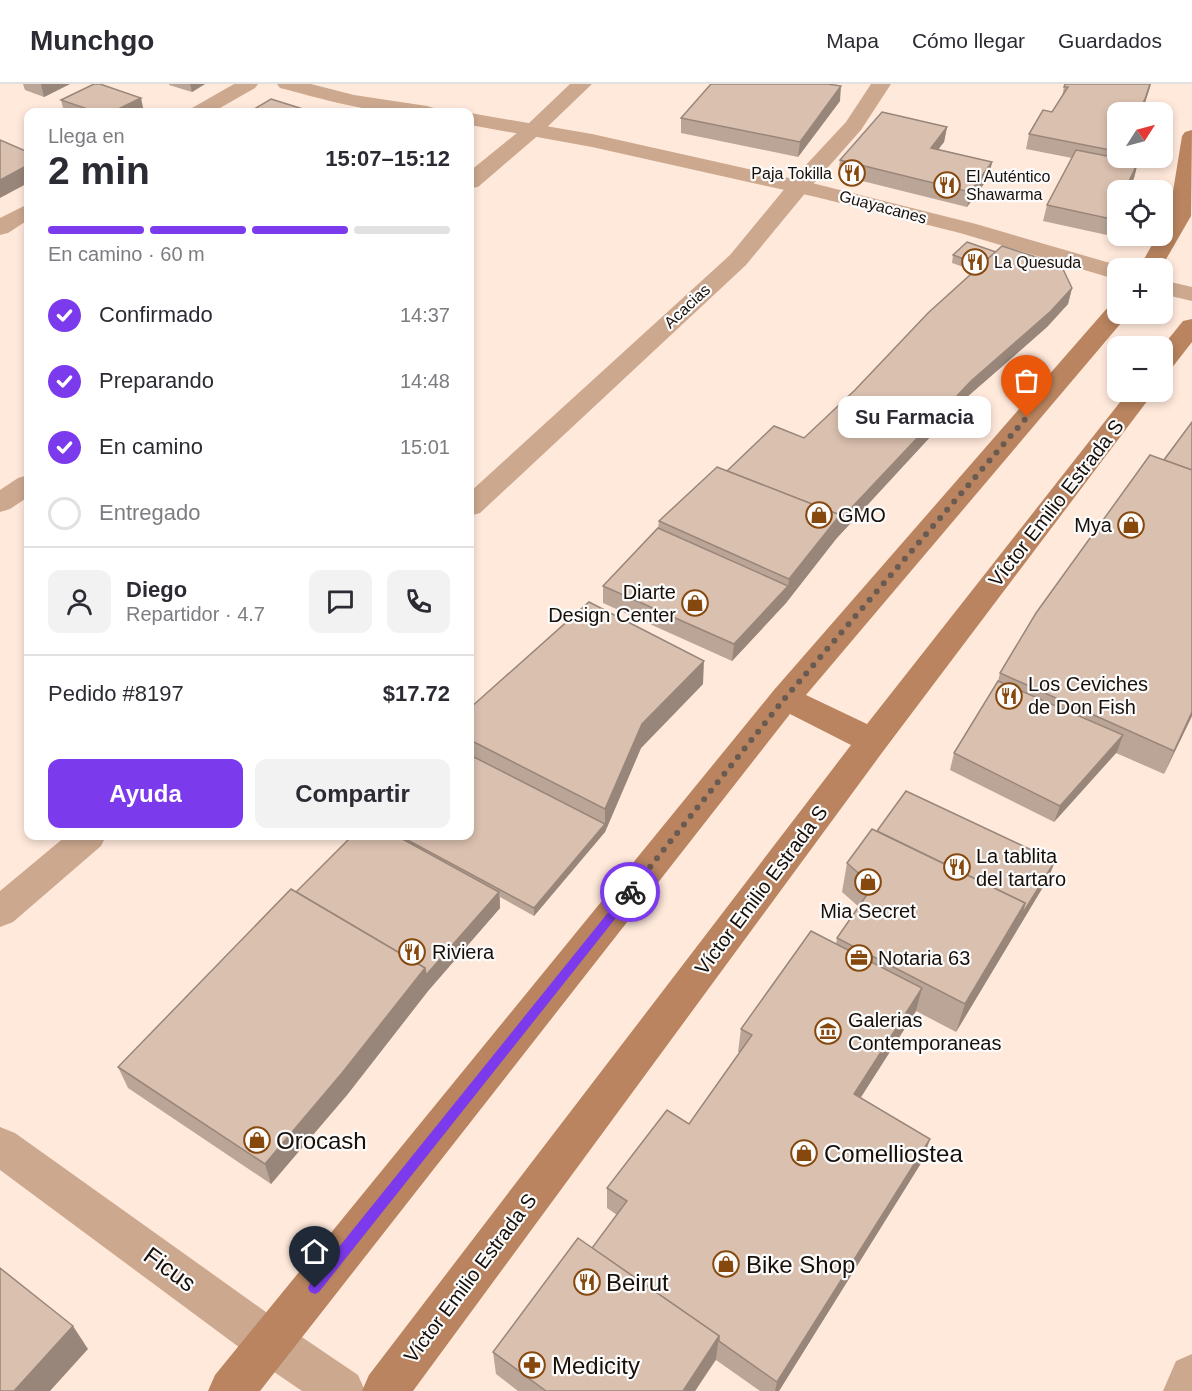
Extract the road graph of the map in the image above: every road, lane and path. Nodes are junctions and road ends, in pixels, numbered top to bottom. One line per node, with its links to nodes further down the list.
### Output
1 (248, 84): 5 (street)
2 (286, 84): 6 (street)
3 (582, 84): 8 (street)
4 (881, 84): 11 (street, Acacias)
5 (206, 108)
6 (400, 108)
7 (474, 120): 8 (street, Guayacanes)
8 (535, 128): 10 (street); 11 (street, Guayacanes)
9 (1192, 136): 14 (main road)
10 (474, 179)
11 (799, 186): 15 (street, Guayacanes); 24 (street, Acacias)
12 (24, 213): 13 (street)
13 (0, 228)
14 (1156, 258)
15 (1107, 269)
16 (1173, 290): 17 (street)
17 (1192, 294)
18 (1107, 324): 25 (main road)
19 (1192, 326): 20 (main road)
20 (1173, 350)
21 (1133, 402): 26 (main road, Víctor Emilio Estrada S)
22 (24, 487): 23 (street)
23 (0, 503)
24 (474, 503)
25 (785, 698): 26 (main road); 30 (main road)
26 (872, 741): 34 (main road, Víctor Emilio Estrada S)
27 (84, 840): 28 (street)
28 (0, 912)
29 (0, 1146): 30 (street, Ficus)
30 (271, 1343): 32 (main road); 33 (street, Ficus)
31 (1192, 1377): 35 (street)
32 (231, 1391)
33 (342, 1391)
34 (385, 1391)
35 (1186, 1391)

